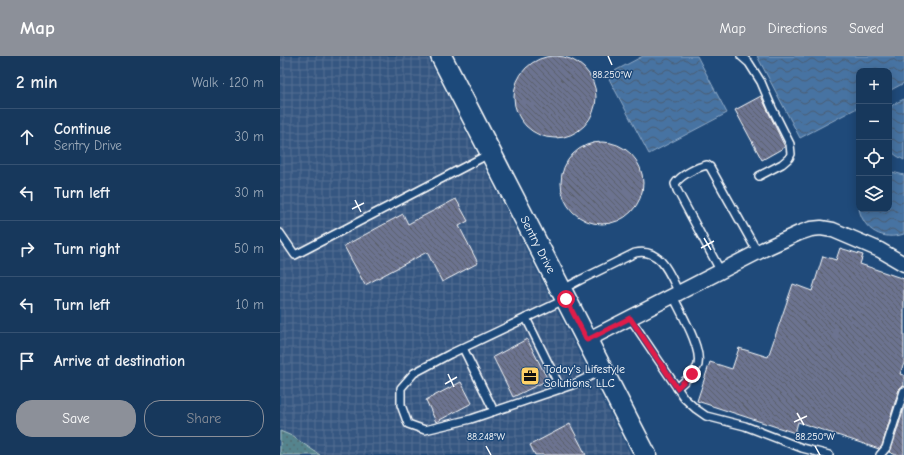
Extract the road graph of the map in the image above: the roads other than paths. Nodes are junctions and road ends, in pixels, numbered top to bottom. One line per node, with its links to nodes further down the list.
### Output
1 (441, 56): 3 (street, Sentry Drive)
2 (741, 56): 4 (lane)
3 (491, 153): 5 (lane); 9 (street, Sentry Drive)
4 (759, 176)
5 (280, 233)
6 (758, 253): 7 (street); 8 (street); 8 (lane)
7 (904, 264)
8 (720, 272): 10 (street)
9 (564, 295): 10 (lane); 11 (lane); 13 (street, Sentry Drive)
10 (676, 295): 12 (street); 16 (lane)
11 (526, 318): 14 (lane); 17 (lane)
12 (630, 318): 13 (street); 16 (lane)
13 (587, 340): 15 (street, Sentry Drive)
14 (462, 348): 19 (lane); 19 (lane)
15 (602, 370): 17 (lane); 20 (street, Sentry Drive)
16 (677, 388): 21 (lane)
17 (561, 389): 19 (lane)
18 (904, 391): 22 (lane)
19 (494, 411)
20 (646, 455)
21 (830, 455)
22 (880, 455)

